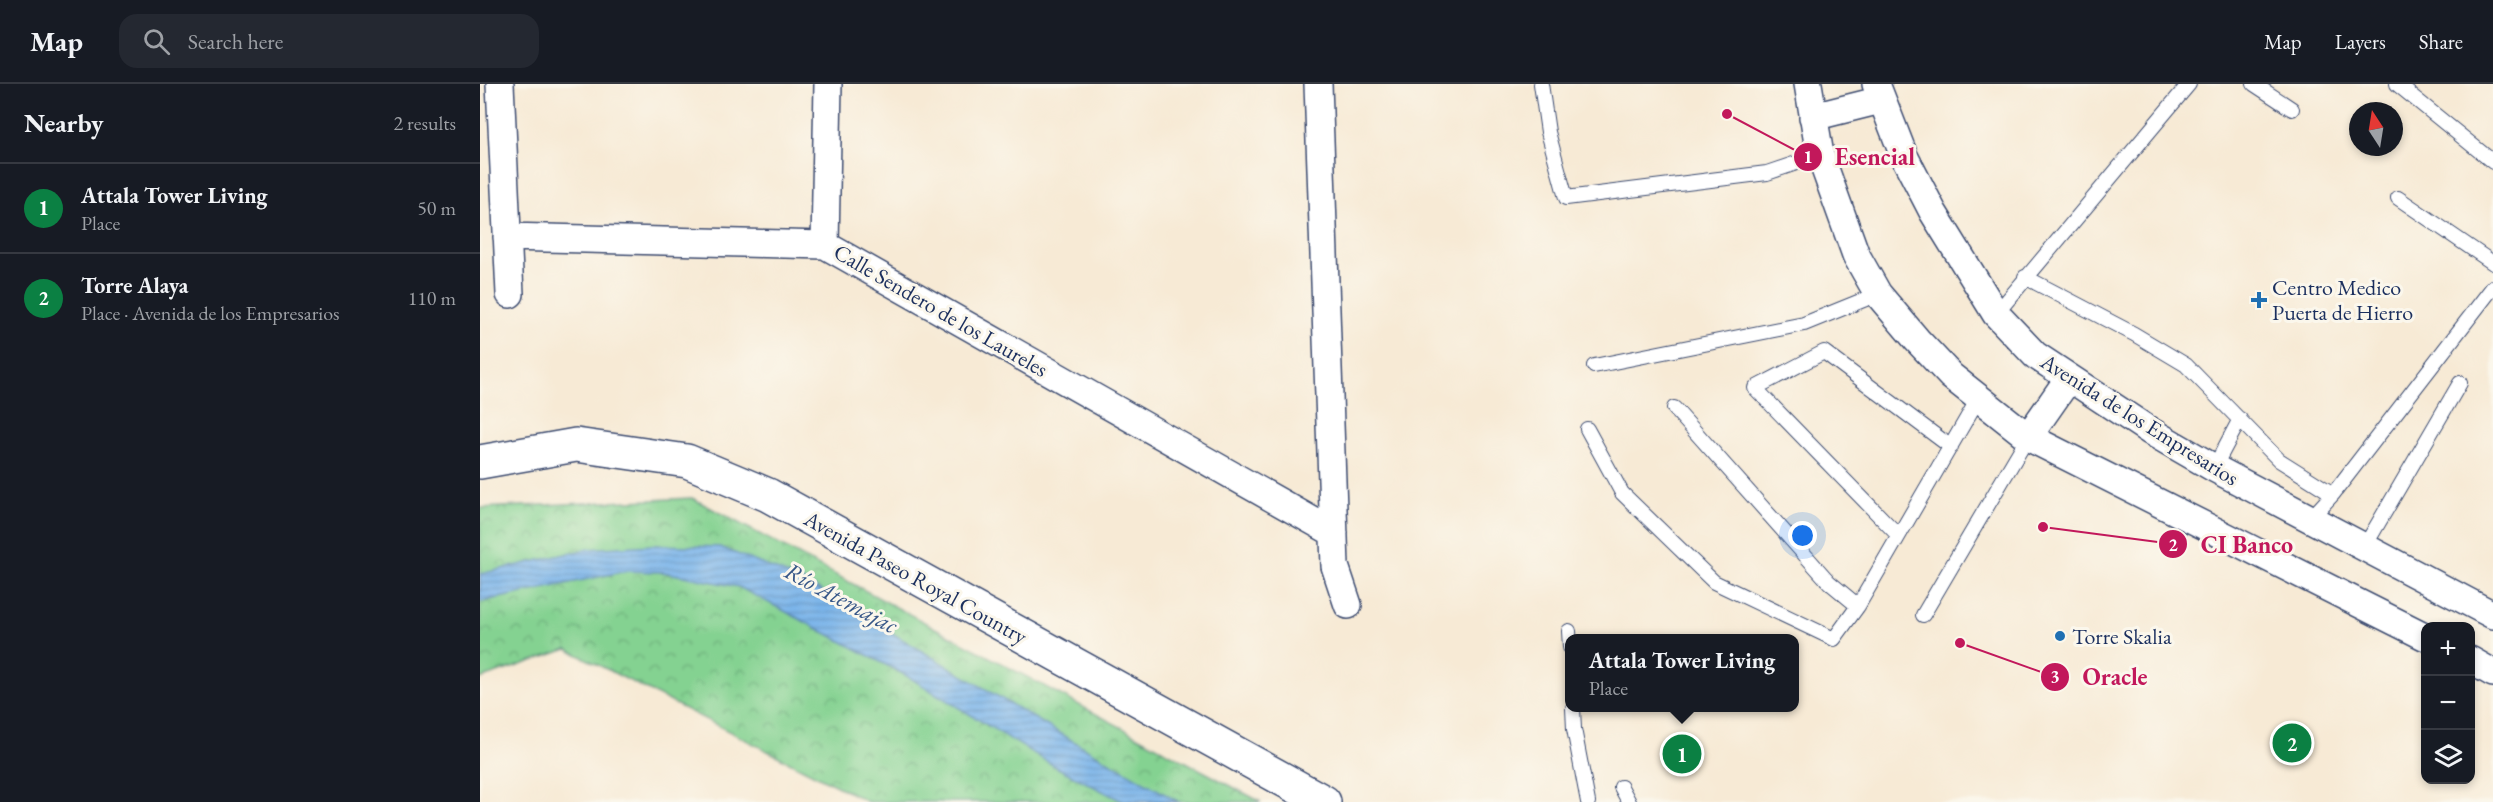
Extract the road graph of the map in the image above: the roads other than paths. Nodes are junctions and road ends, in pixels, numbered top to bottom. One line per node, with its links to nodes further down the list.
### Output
1 (500, 84): 15 (street)
2 (828, 84): 16 (street)
3 (1318, 84): 36 (street)
4 (1541, 84): 12 (lane)
5 (1808, 84): 11 (street)
6 (2188, 84): 18 (lane)
7 (2254, 84): 10 (lane)
8 (2397, 84): 13 (lane)
9 (1878, 92): 11 (street); 22 (street, Avenida de los Empresarios)
10 (2292, 109)
11 (1813, 117): 12 (street)
12 (1820, 155): 21 (street)
13 (2493, 162)
14 (2398, 198): 17 (lane)
15 (507, 237): 16 (street, Calle Sendero de los Laureles); 20 (street)
16 (825, 245): 36 (street, Calle Sendero de los Laureles)
17 (2493, 264)
18 (2025, 277): 22 (lane); 28 (lane)
19 (2493, 287): 34 (lane)
20 (510, 294)
21 (1878, 294): 23 (lane); 26 (street)
22 (1996, 314): 24 (street, Avenida de los Empresarios)
23 (1594, 366)
24 (2069, 378): 30 (street); 33 (street, Avenida de los Empresarios)
25 (2460, 383): 38 (lane)
26 (1978, 399): 30 (street); 31 (lane)
27 (1674, 408): 40 (lane)
28 (2240, 419): 33 (lane); 34 (lane)
29 (1587, 429): 40 (lane)
30 (2028, 437): 41 (lane); 43 (street)
31 (1951, 447): 37 (lane); 37 (lane)
32 (480, 462): 48 (street, Avenida Paseo Royal Country)
33 (2214, 468): 35 (street, Avenida de los Empresarios)
34 (2333, 494): 35 (lane)
35 (2310, 519): 38 (street, Avenida de los Empresarios)
36 (1334, 533): 39 (street)
37 (1898, 535): 40 (lane)
38 (2365, 546): 42 (street, Avenida de los Empresarios)
39 (1348, 605)
40 (1858, 606)
41 (1923, 615)
42 (2493, 615)
43 (2421, 634)
44 (2475, 663): 45 (street)
45 (2493, 673)
46 (1573, 712): 49 (lane)
47 (1621, 787): 50 (lane)
48 (1324, 802)
49 (1588, 802)
50 (1629, 802)

